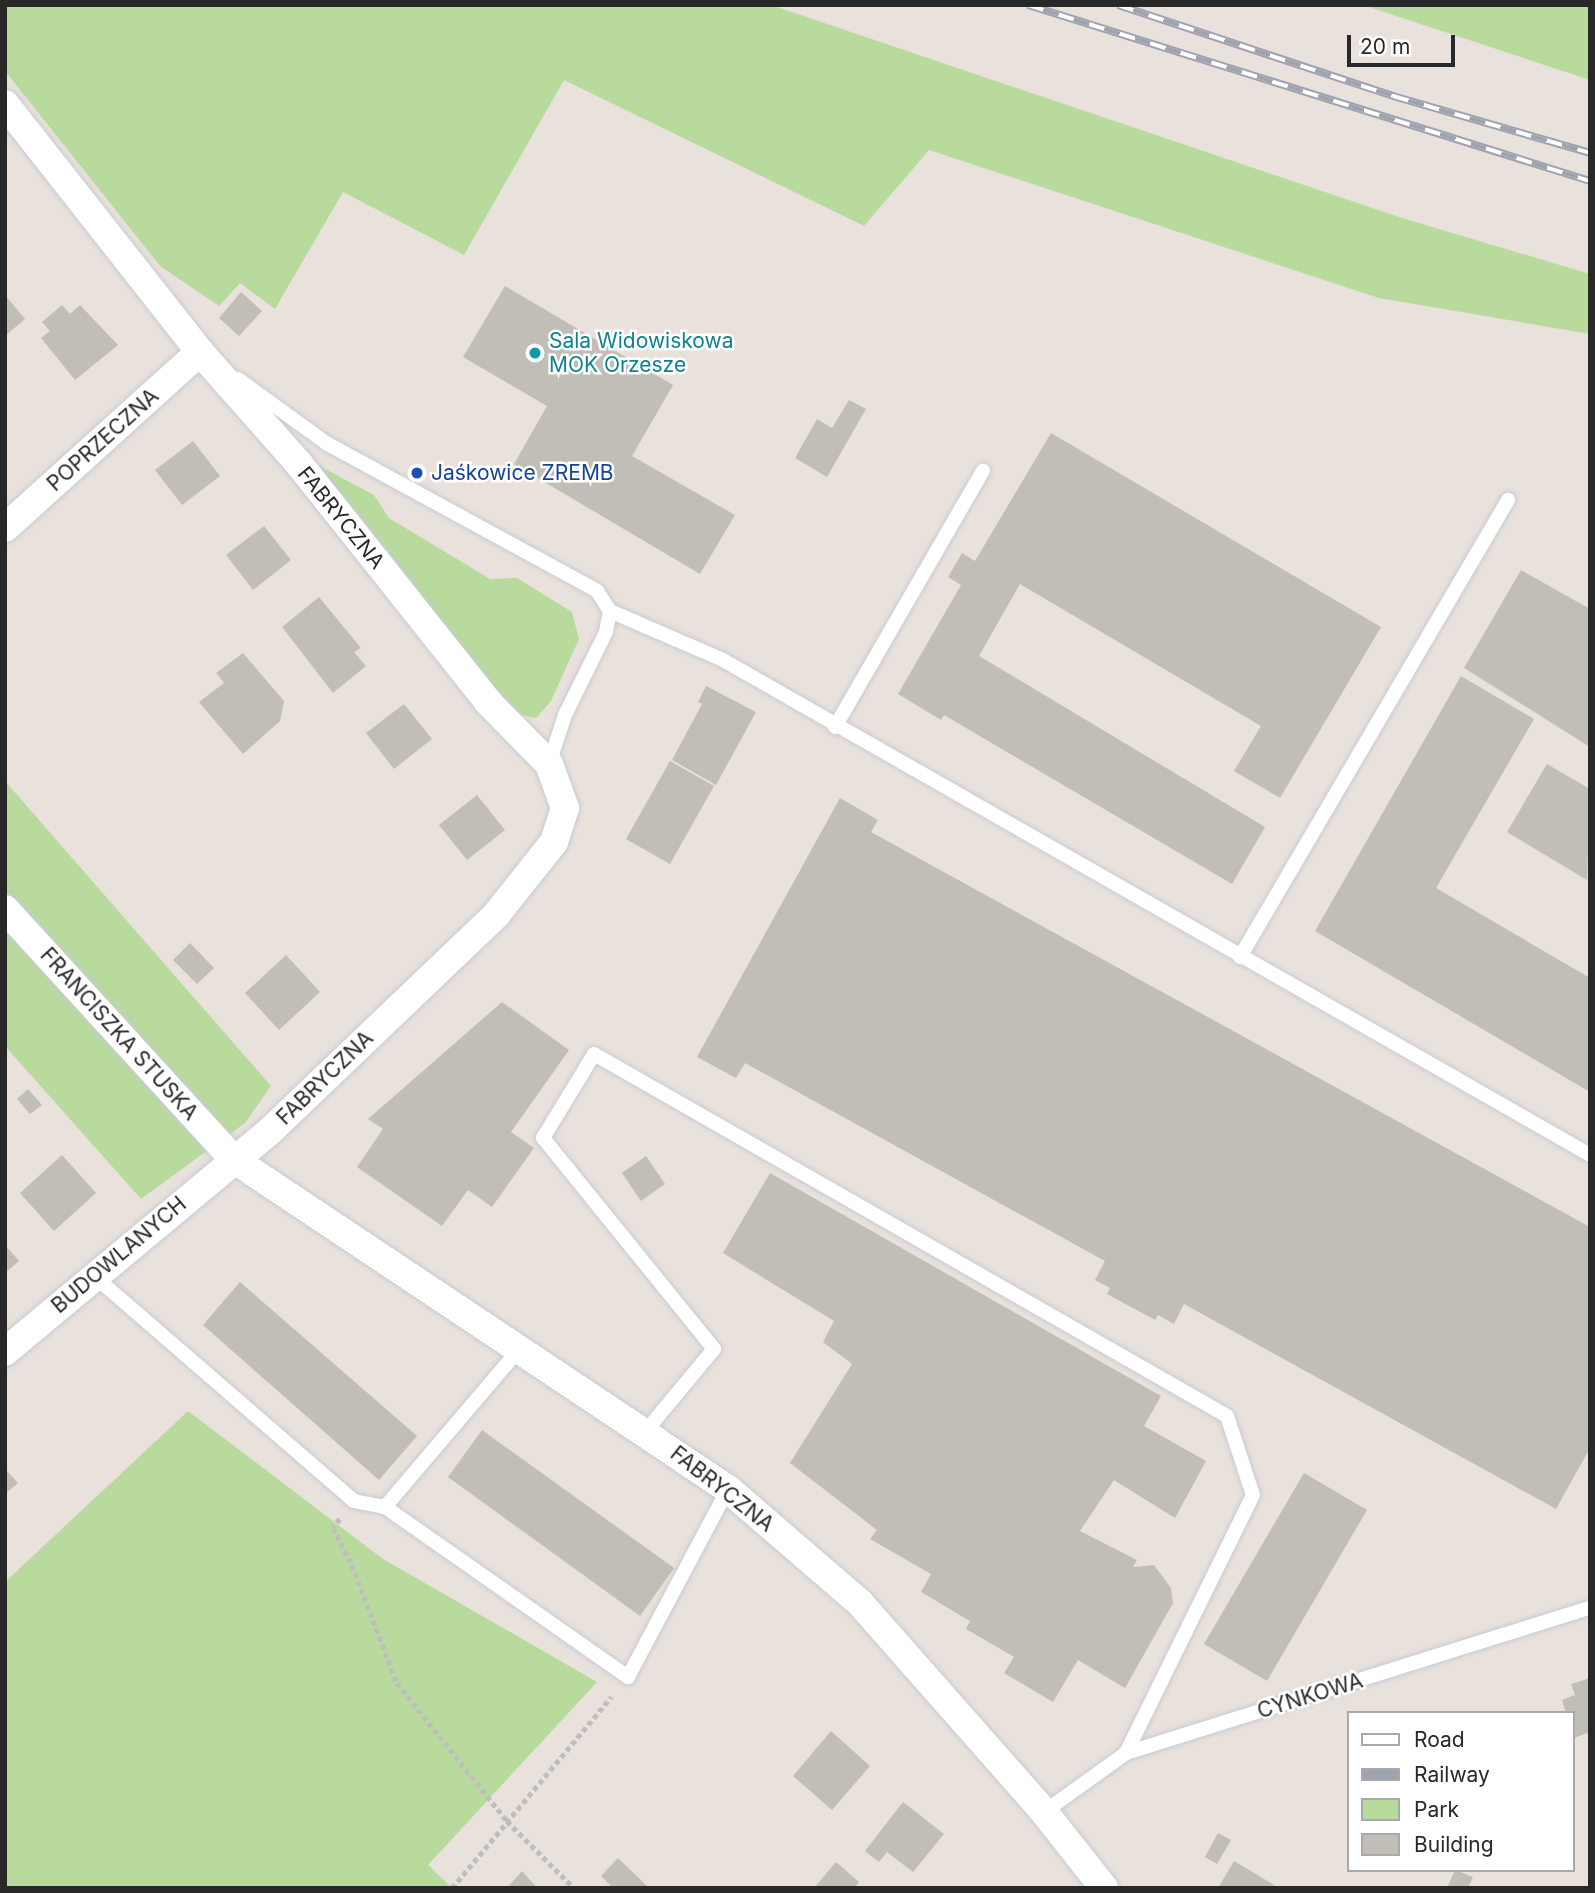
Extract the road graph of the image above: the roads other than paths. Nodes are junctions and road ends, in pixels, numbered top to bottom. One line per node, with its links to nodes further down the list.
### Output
1 (5, 104): 2 (street, FABRYCZNA)
2 (200, 352): 5 (street, POPRZECZNA); 6 (lane); 8 (street, FABRYCZNA)
3 (983, 471): 7 (lane)
4 (1508, 500): 10 (lane)
5 (5, 528)
6 (610, 611): 7 (lane); 8 (lane)
7 (835, 727): 10 (lane)
8 (549, 764): 12 (street, FABRYCZNA)
9 (5, 909): 12 (street, FRANCISZKA STUSKA)
10 (1240, 957): 11 (lane)
11 (1590, 1155)
12 (232, 1158): 13 (street, BUDOWLANYCH); 14 (street, FABRYCZNA)
13 (93, 1275): 15 (street, BUDOWLANYCH); 18 (lane)
14 (518, 1351): 16 (street, FABRYCZNA); 18 (lane)
15 (5, 1352)
16 (645, 1432): 17 (street, FABRYCZNA); 20 (lane)
17 (728, 1489): 18 (lane); 21 (street, FABRYCZNA)
18 (385, 1507)
19 (1590, 1608): 20 (lane, CYNKOWA)
20 (1126, 1753): 21 (lane, CYNKOWA)
21 (1044, 1812): 22 (street, FABRYCZNA)
22 (1104, 1888)

